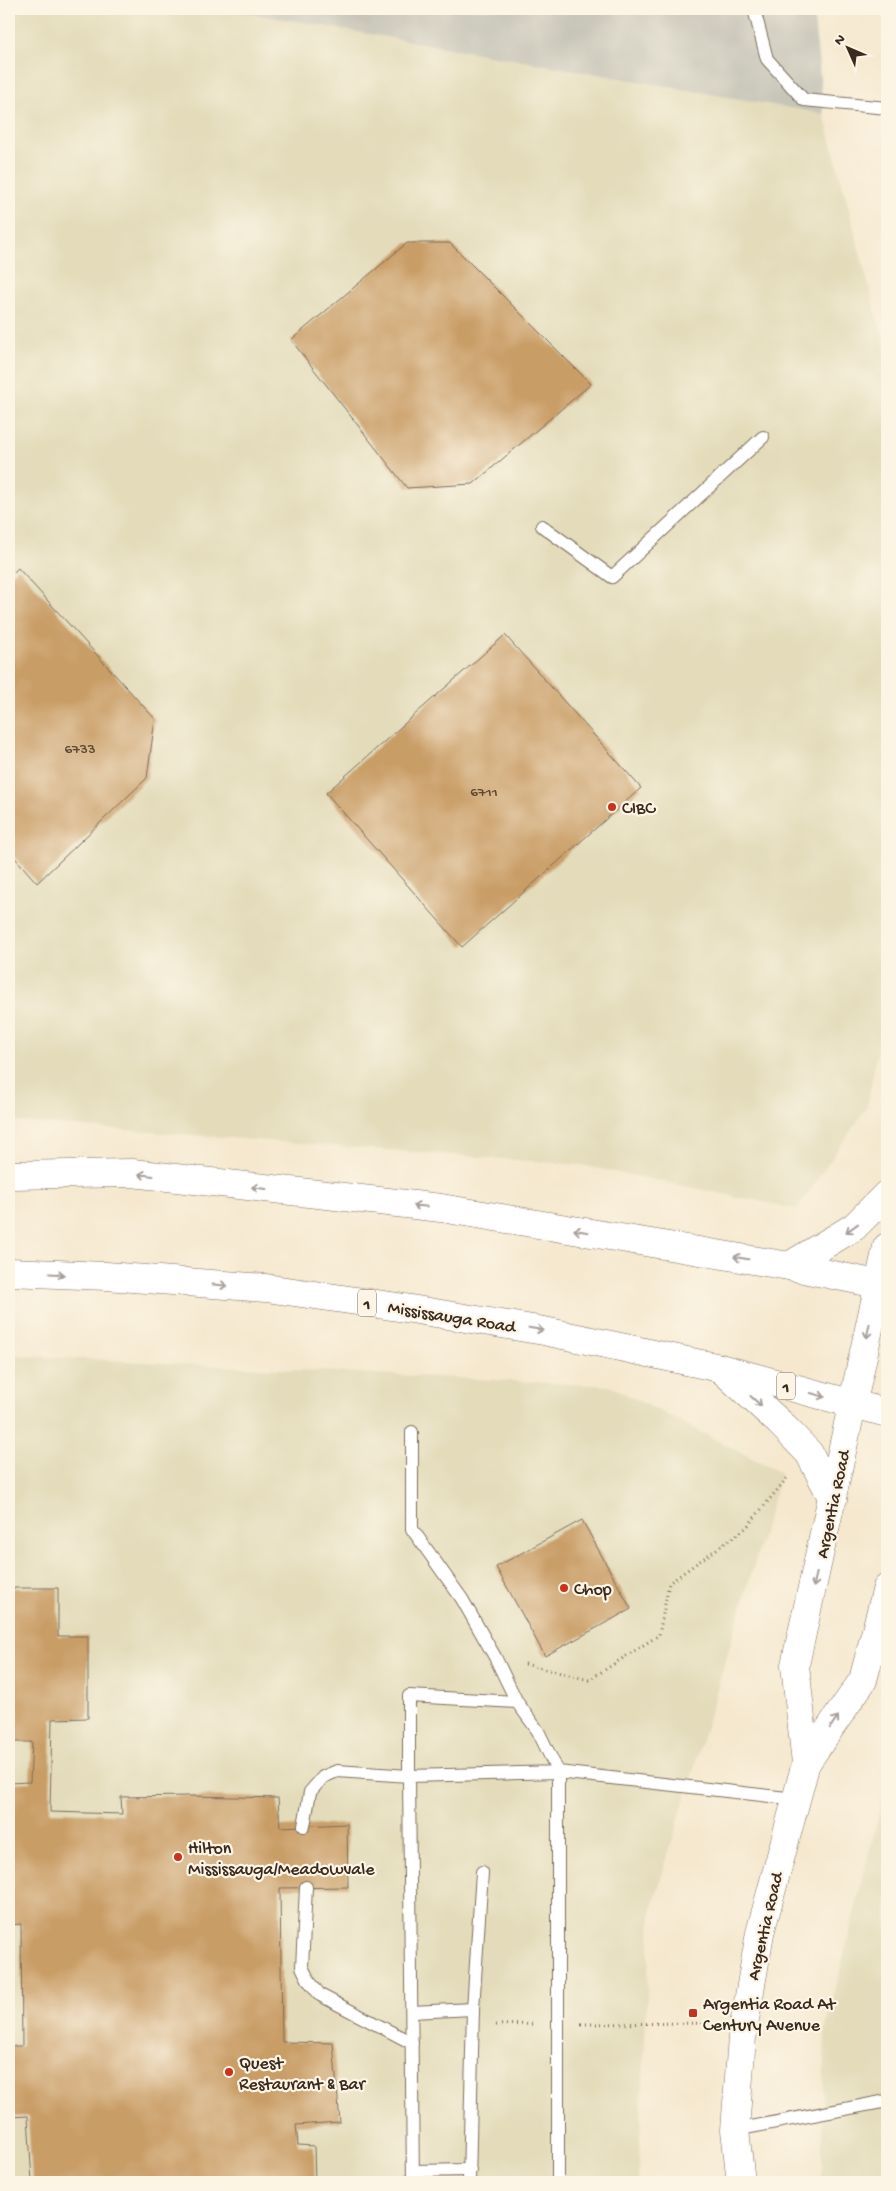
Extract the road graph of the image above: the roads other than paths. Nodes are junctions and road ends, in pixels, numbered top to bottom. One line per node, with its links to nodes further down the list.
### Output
1 (754, 9): 2 (lane)
2 (887, 108)
3 (763, 437): 4 (lane)
4 (542, 526)
5 (9, 1175): 8 (main road, one-way to 5)
6 (887, 1194): 8 (main road, one-way to 8)
7 (887, 1247): 10 (main road, Argentia Road)
8 (789, 1266): 10 (main road)
9 (9, 1272): 11 (main road, Mississauga Road / 1, one-way to 11)
10 (883, 1285): 12 (main road, Argentia Road, one-way to 12)
11 (720, 1368): 12 (main road, Mississauga Road / 1, one-way to 12); 15 (main road, one-way to 15)
12 (852, 1404): 13 (main road, Mississauga Road / 1); 15 (main road, Argentia Road)
13 (887, 1413)
14 (412, 1432): 17 (lane)
15 (833, 1499): 18 (main road, Argentia Road, one-way to 18)
16 (887, 1588): 18 (main road, Argentia Road, one-way to 16)
17 (517, 1702): 19 (lane); 20 (lane)
18 (806, 1762): 21 (main road, Argentia Road)
19 (558, 1772): 20 (lane); 21 (lane); 32 (lane)
20 (409, 1776): 22 (lane); 26 (lane)
21 (796, 1799): 29 (main road, Argentia Road)
22 (304, 1826)
23 (482, 1872): 25 (lane)
24 (306, 1888): 27 (lane)
25 (473, 2009): 26 (lane); 30 (lane)
26 (412, 2012): 27 (lane)
27 (412, 2043): 31 (lane)
28 (887, 2101): 29 (lane)
29 (735, 2130): 33 (main road, Argentia Road)
30 (469, 2176): 31 (lane)
31 (413, 2177)
32 (558, 2182)
33 (740, 2182)

